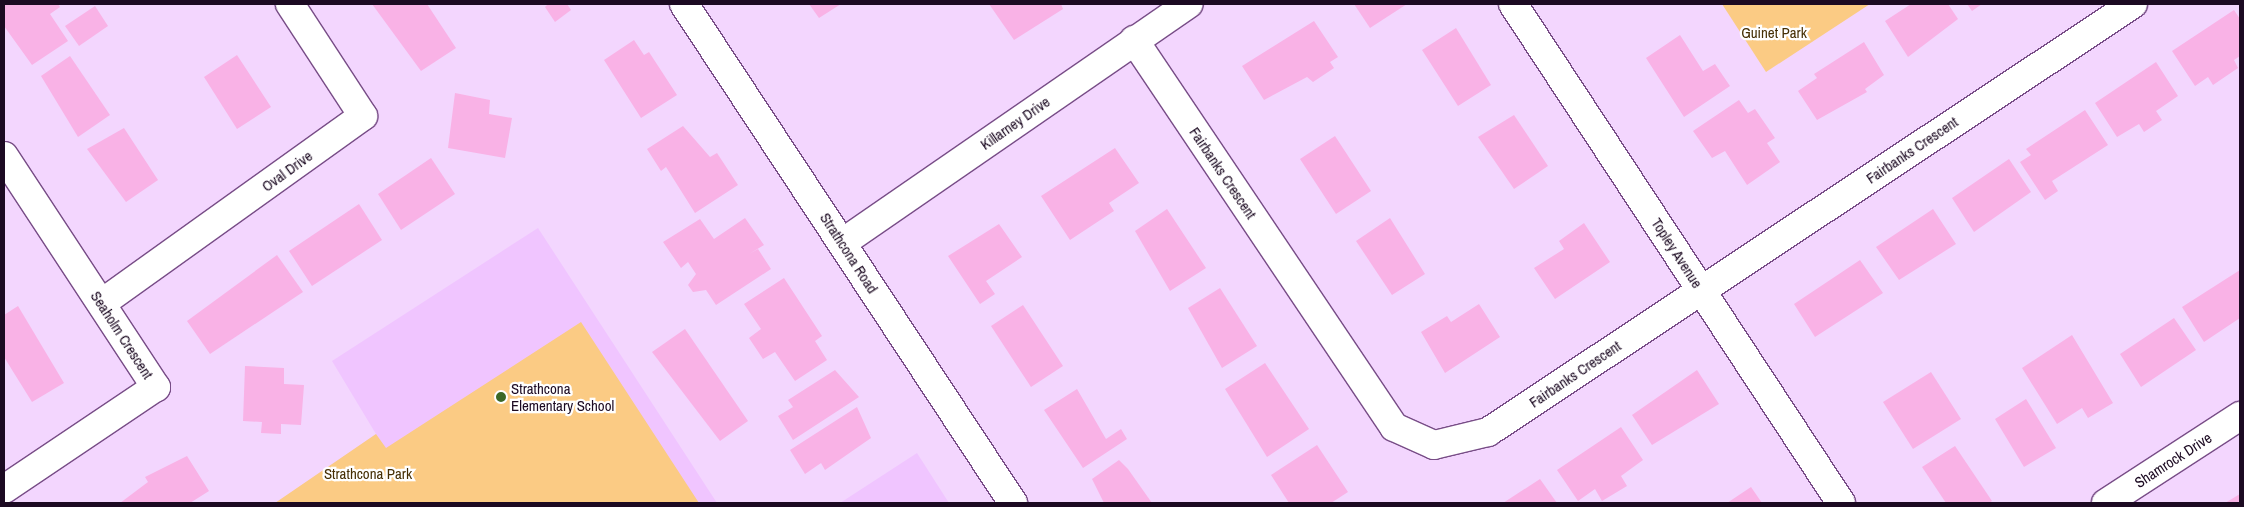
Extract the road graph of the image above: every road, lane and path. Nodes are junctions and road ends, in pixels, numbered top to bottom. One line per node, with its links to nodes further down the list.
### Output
1 (290, 4): 10 (street, Oval Drive)
2 (684, 4): 8 (street, Strathcona Road)
3 (1189, 4): 6 (street, Killarney Drive)
4 (1513, 4): 9 (street, Topley Avenue)
5 (2133, 4): 9 (street, Fairbanks Crescent)
6 (1134, 40): 8 (street, Killarney Drive); 9 (street, Fairbanks Crescent)
7 (4, 156): 10 (street, Seaholm Crescent)
8 (842, 244): 13 (street, Strathcona Road)
9 (1701, 290): 14 (street, Topley Avenue)
10 (102, 303): 12 (street, Seaholm Crescent)
11 (2240, 416): 15 (street, Shamrock Drive)
12 (4, 489)
13 (1013, 503)
14 (1841, 503)
15 (2106, 503)

